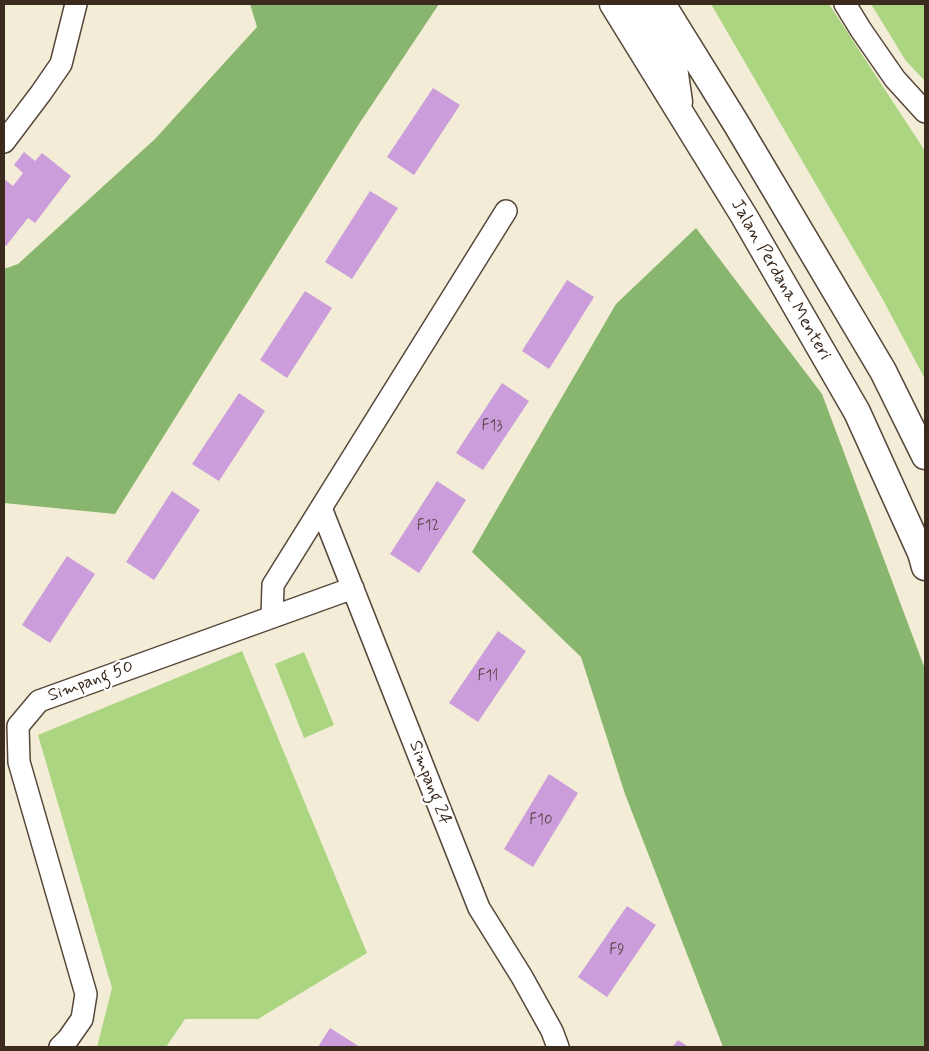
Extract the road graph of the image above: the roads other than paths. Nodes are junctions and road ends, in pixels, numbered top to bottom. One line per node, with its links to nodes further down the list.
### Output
1 (76, 4): 8 (street)
2 (614, 4): 7 (main road, Jalan Perdana Menteri)
3 (636, 4): 7 (main road)
4 (662, 4): 10 (main road)
5 (845, 4): 6 (street)
6 (925, 112)
7 (680, 113): 12 (main road, Jalan Perdana Menteri)
8 (4, 142)
9 (506, 211): 11 (street)
10 (925, 456)
11 (321, 508): 13 (street, Simpang 24); 14 (street)
12 (925, 567)
13 (353, 588): 14 (street, Simpang 50); 16 (street, Simpang 24)
14 (272, 617): 15 (street, Simpang 50)
15 (60, 1047)
16 (558, 1047)

